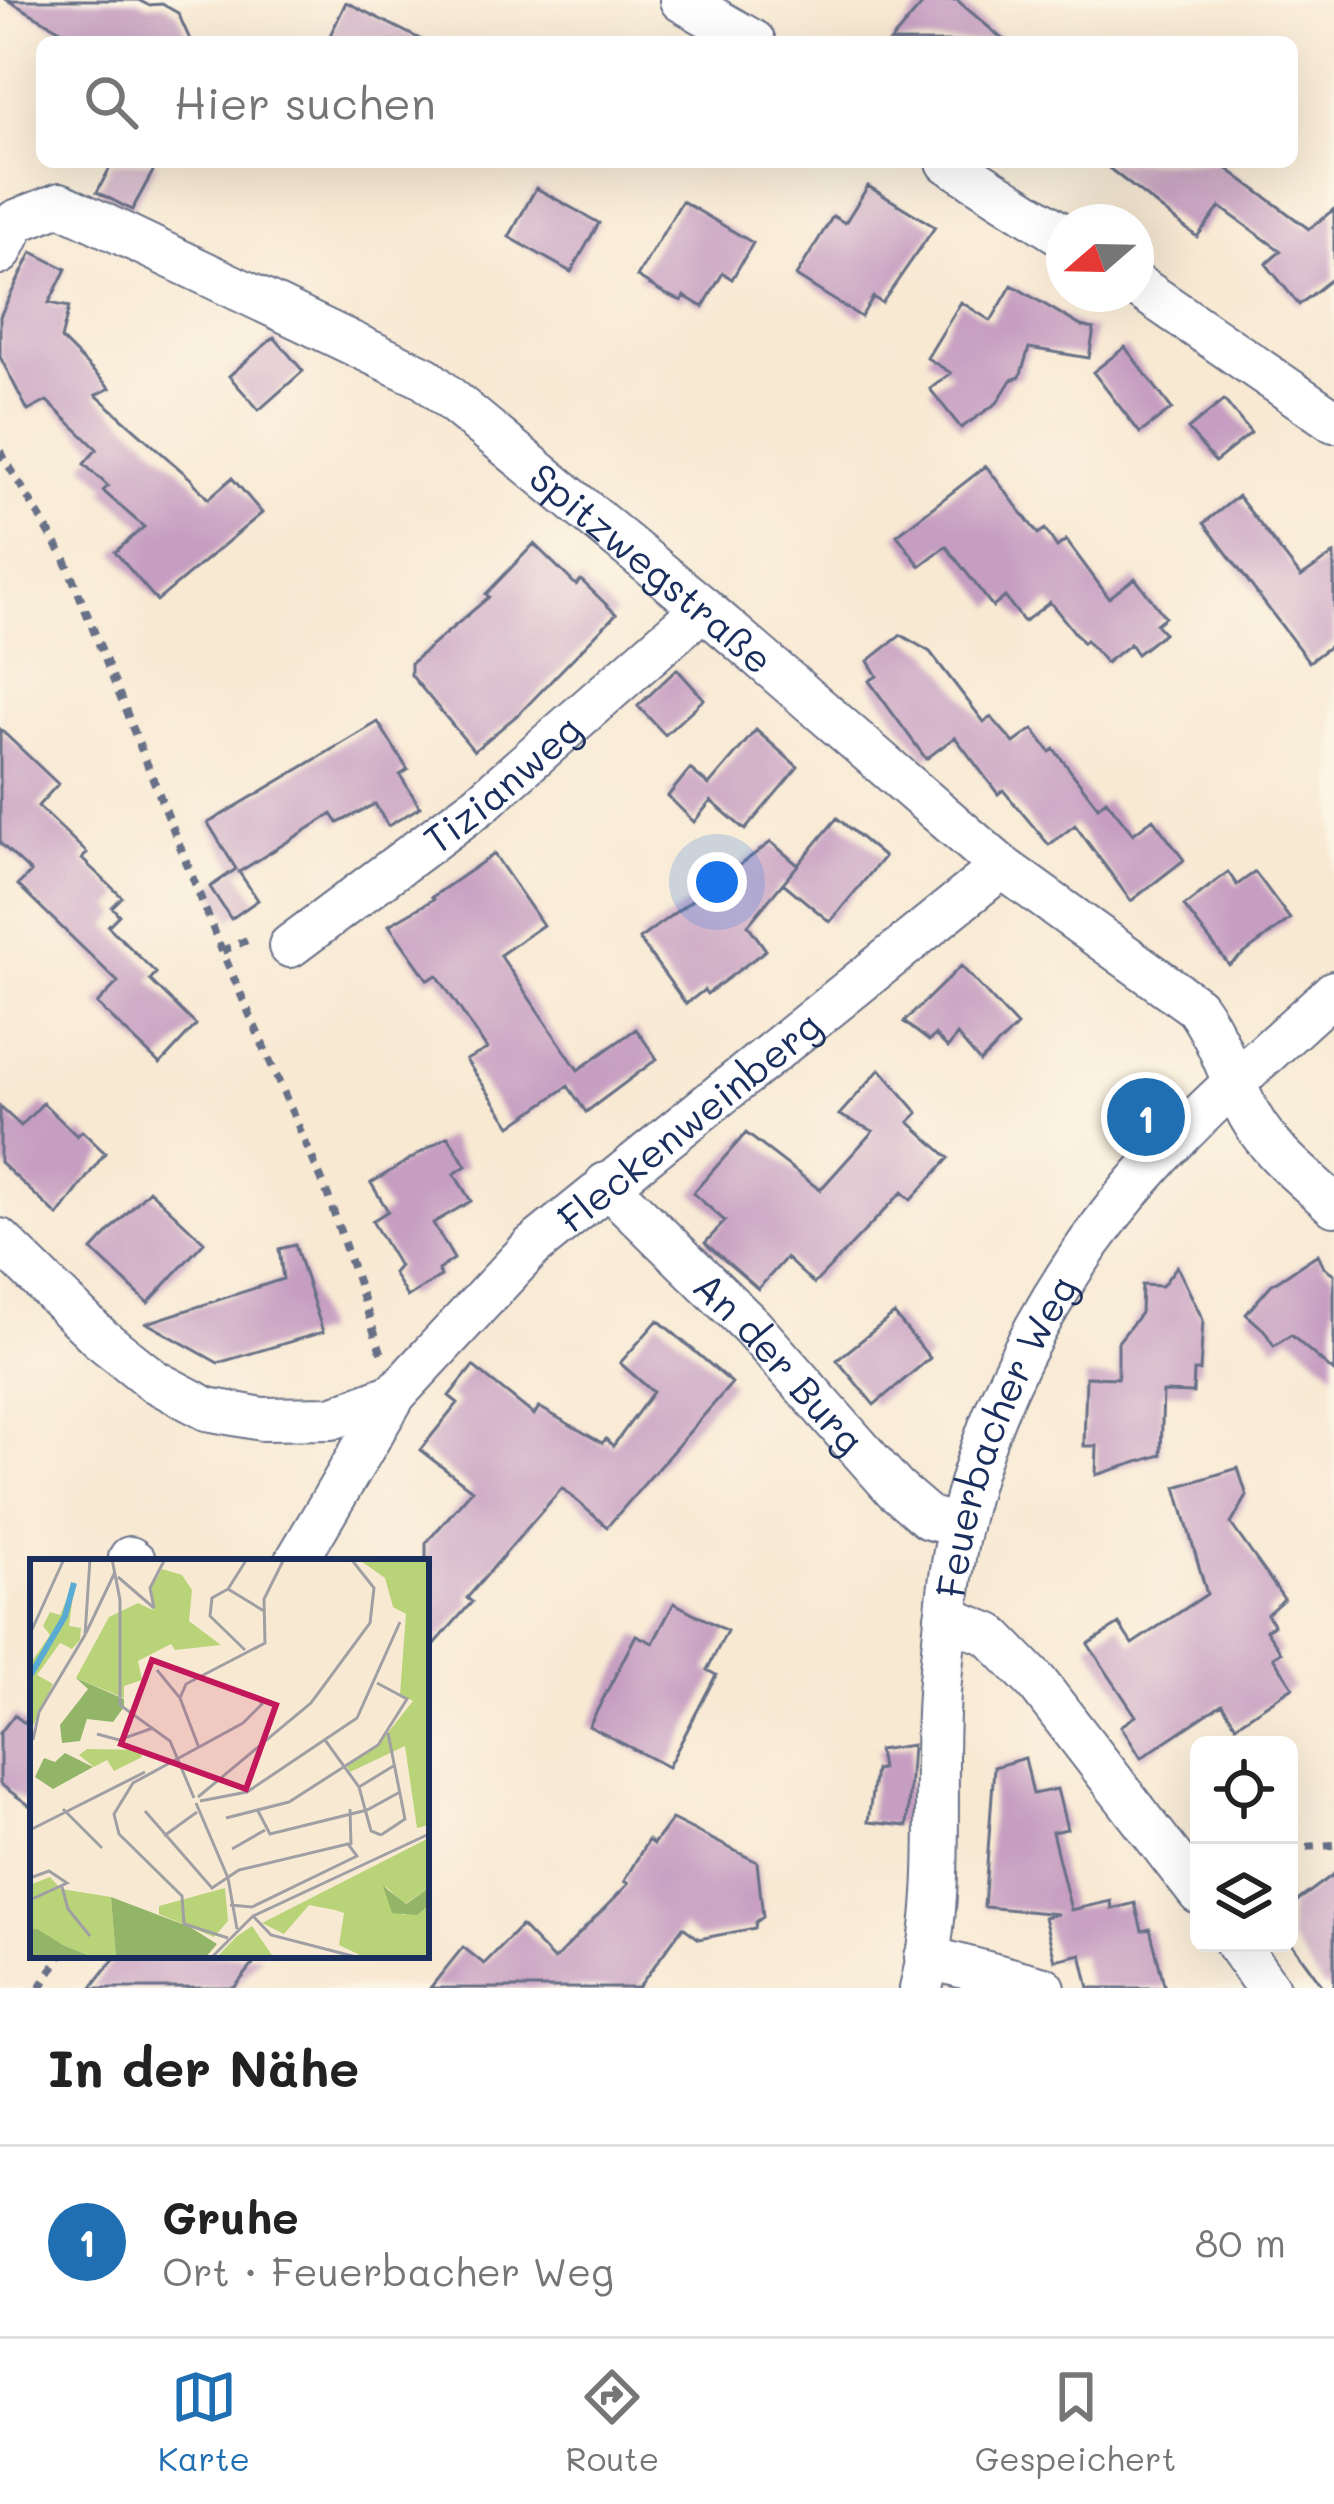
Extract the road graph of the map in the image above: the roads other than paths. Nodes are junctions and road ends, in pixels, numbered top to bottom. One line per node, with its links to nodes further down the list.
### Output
1 (681, 0): 2 (street)
2 (744, 36)
3 (957, 168): 4 (street)
4 (1046, 225)
5 (0, 253): 8 (street, Spitzwegstraße)
6 (1154, 297): 7 (street)
7 (1334, 422)
8 (703, 608): 9 (street, Spitzwegstraße); 10 (street, Tizianweg)
9 (1002, 867): 12 (street, Spitzwegstraße); 13 (street, Fleckenweinberg)
10 (290, 946)
11 (1334, 992): 12 (street, Feuerbacher Weg)
12 (1236, 1082): 14 (street, Spitzwegstraße); 17 (street, Feuerbacher Weg)
13 (606, 1184): 16 (street, Fleckenweinberg); 17 (street, An der Burg)
14 (1334, 1205)
15 (0, 1240): 16 (street, Fleckenweinberg)
16 (395, 1394): 18 (street, Fleckenweinberg)
17 (960, 1526): 19 (street, Feuerbacher Weg)
18 (298, 1559)
19 (946, 1617): 20 (street); 22 (street, Feuerbacher Weg)
20 (1190, 1881)
21 (1242, 1952): 24 (street)
22 (923, 1972): 23 (street)
23 (1044, 1988)
24 (1268, 1988)

